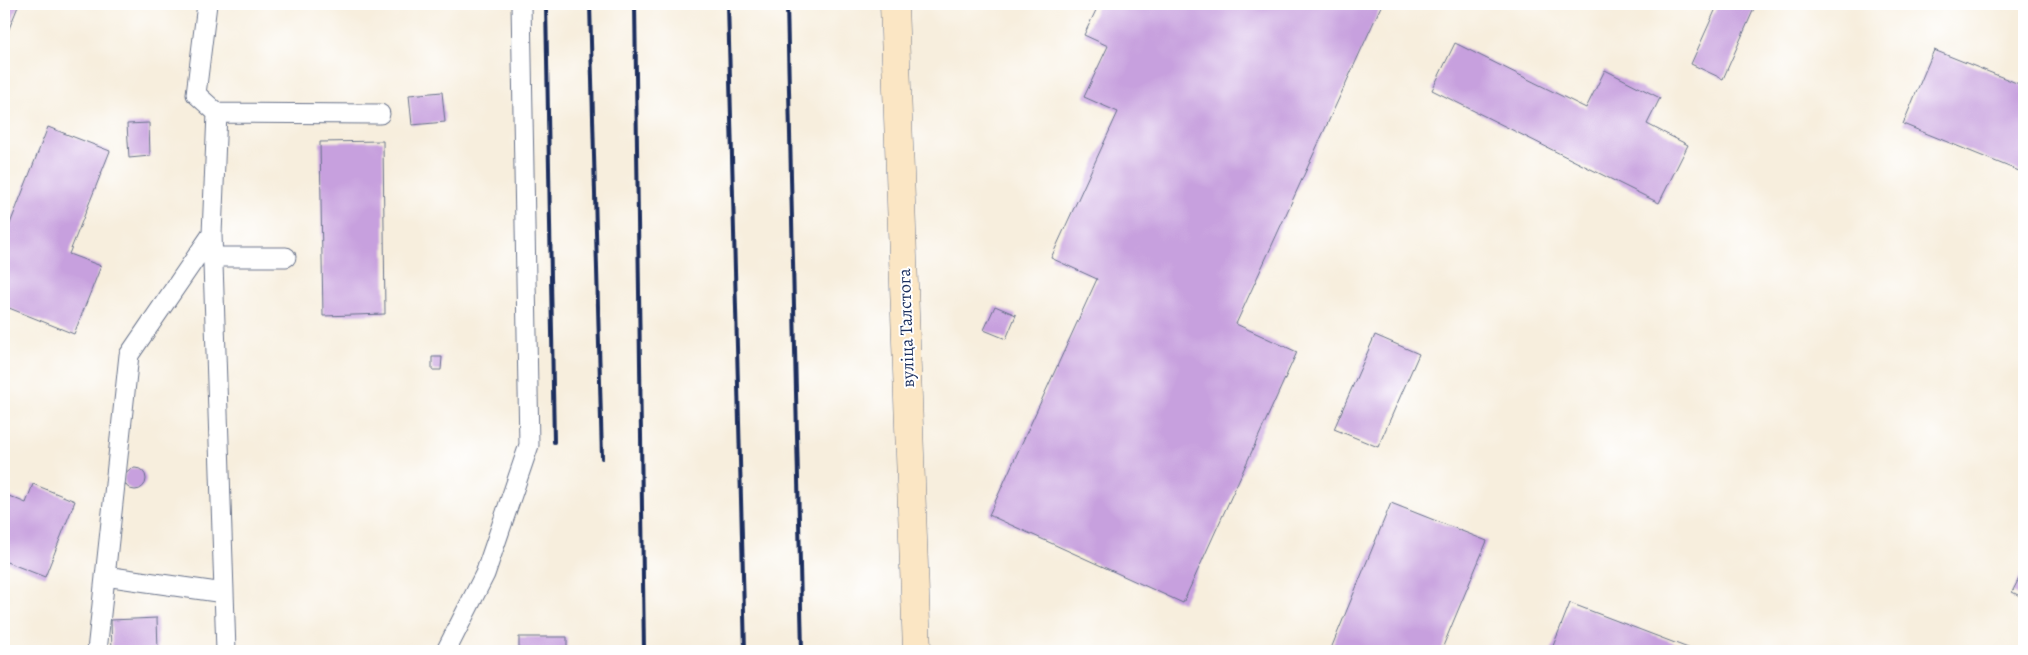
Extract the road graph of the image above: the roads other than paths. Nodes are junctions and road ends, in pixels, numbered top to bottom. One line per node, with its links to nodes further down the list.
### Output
1 (207, 4): 4 (lane)
2 (521, 4): 13 (lane)
3 (894, 4): 14 (main road, вуліца Талстога)
4 (217, 113): 5 (lane); 6 (lane)
5 (380, 114)
6 (212, 234): 7 (lane); 9 (lane)
7 (213, 257): 8 (lane); 10 (lane)
8 (286, 257)
9 (105, 576): 10 (lane); 11 (lane)
10 (224, 593): 12 (lane)
11 (97, 651)
12 (226, 651)
13 (446, 651)
14 (917, 651)

